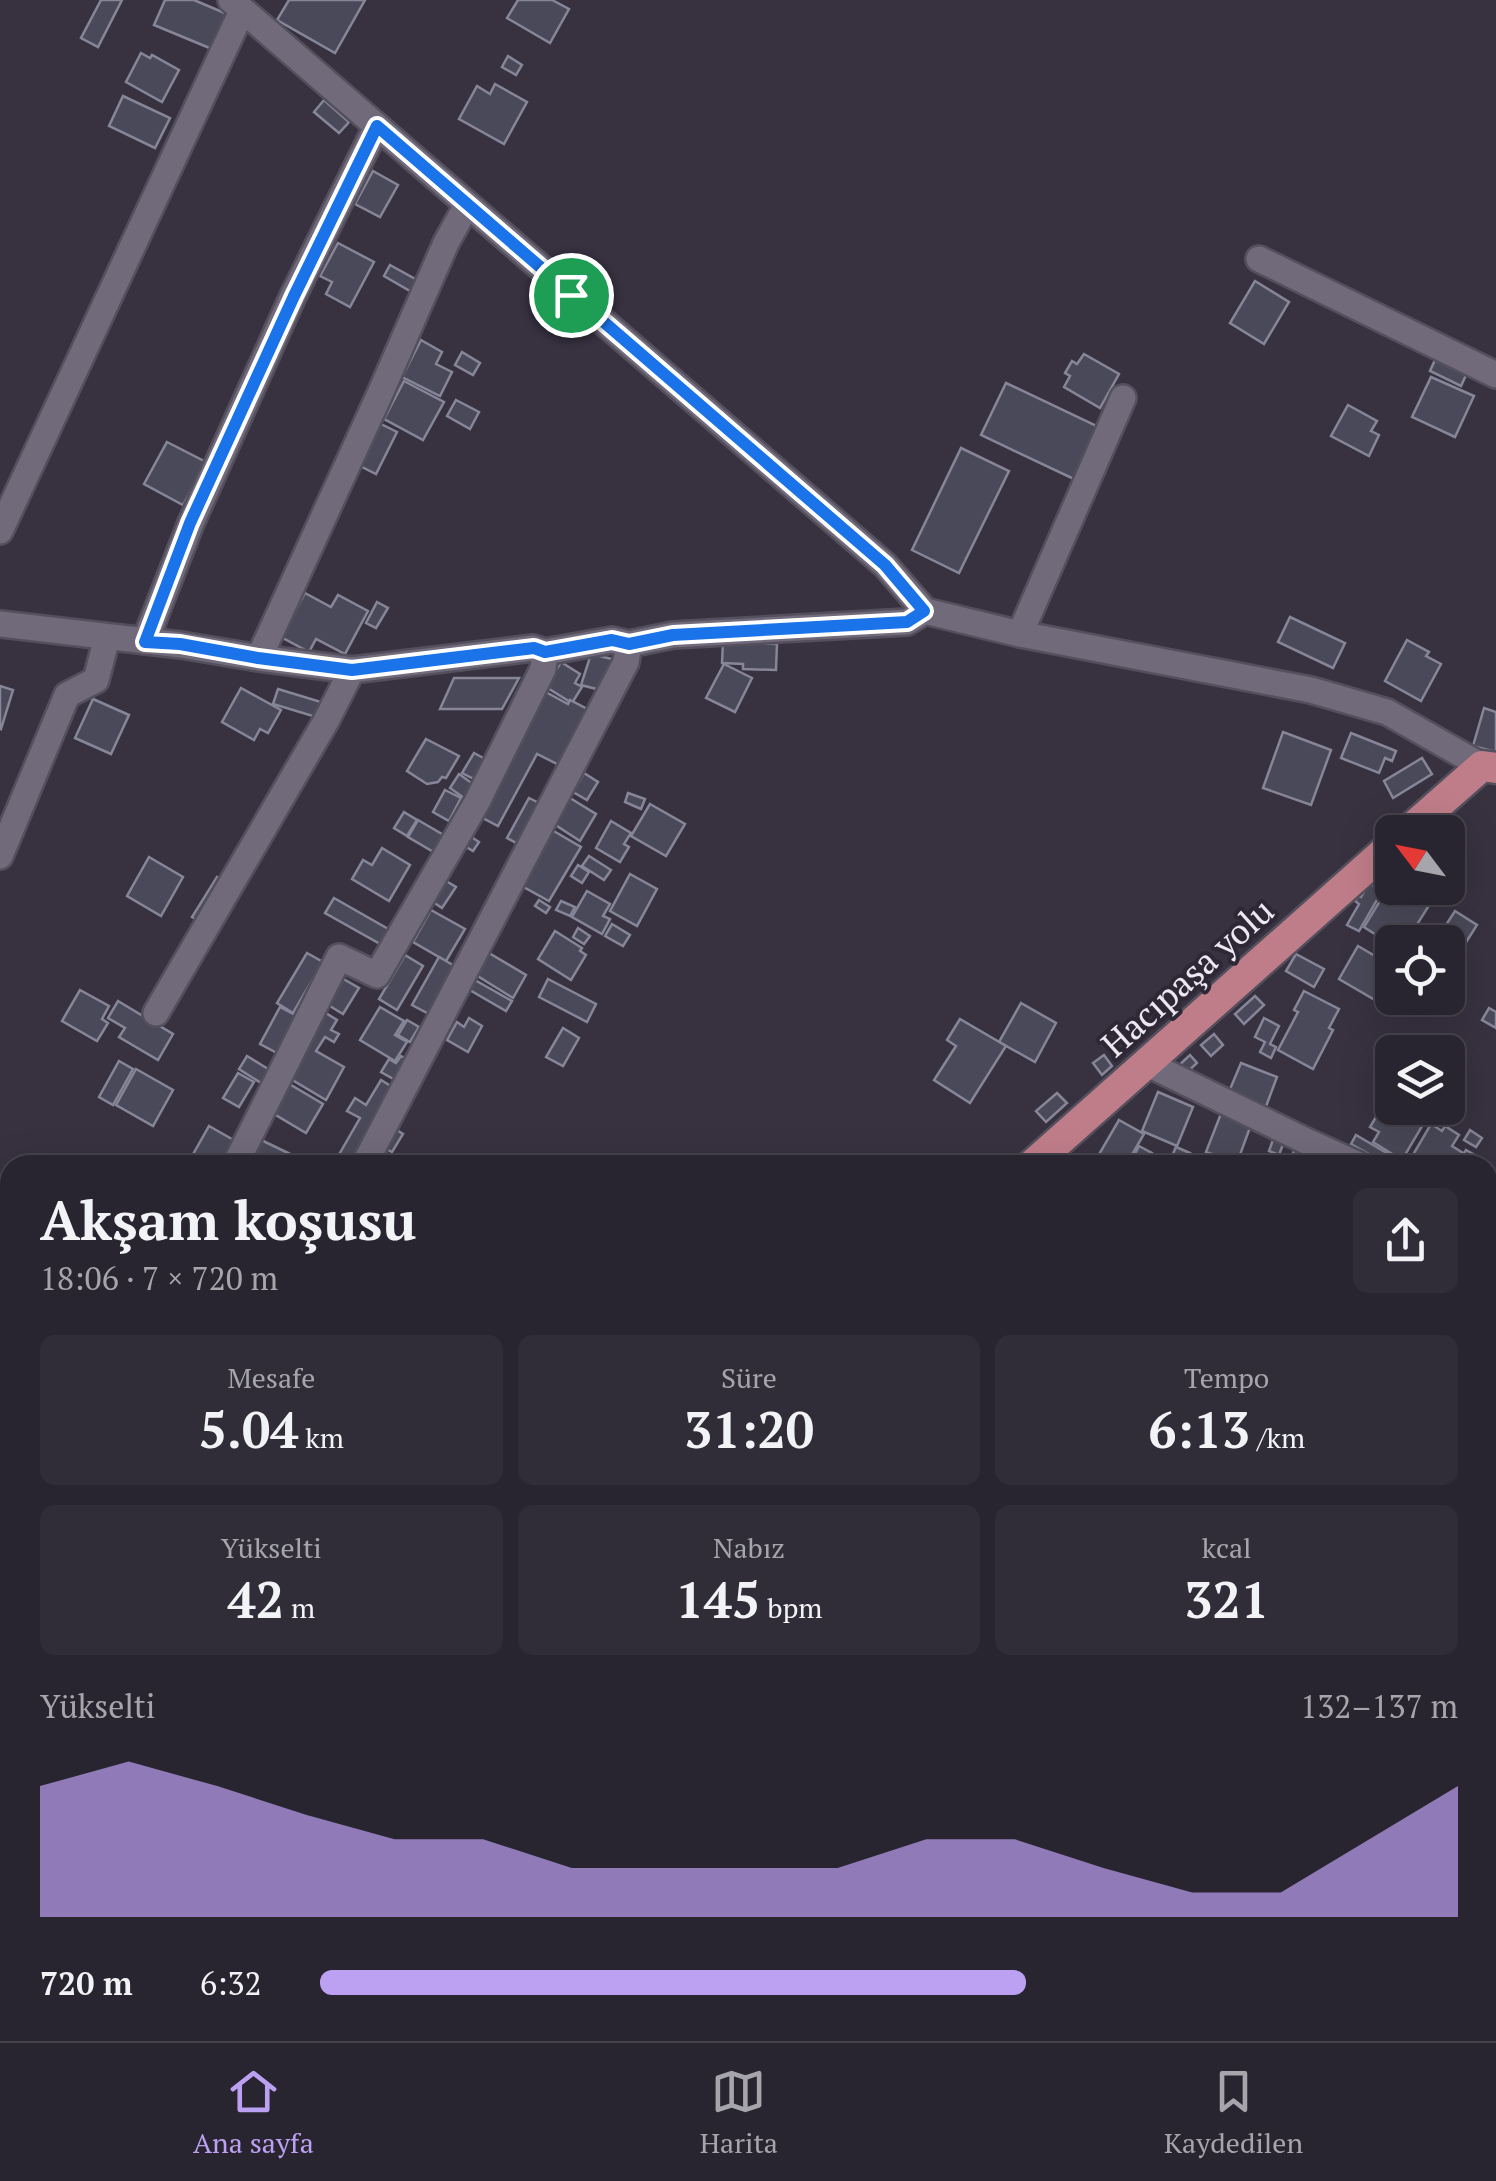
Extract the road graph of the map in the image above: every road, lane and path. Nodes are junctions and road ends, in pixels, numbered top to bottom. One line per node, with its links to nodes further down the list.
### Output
1 (237, 5): 2 (street); 7 (street)
2 (377, 126): 3 (street); 12 (street)
3 (467, 204): 8 (street); 15 (street)
4 (1259, 259): 5 (street)
5 (1496, 376)
6 (1123, 398): 10 (street)
7 (0, 531)
8 (924, 611): 10 (street); 13 (street)
9 (0, 624): 11 (street)
10 (1020, 634): 17 (street)
11 (107, 637): 12 (street); 19 (street)
12 (145, 642): 15 (street)
13 (629, 644): 14 (street); 24 (street)
14 (545, 652): 16 (street); 23 (street)
15 (258, 658): 16 (street)
16 (352, 670): 21 (street)
17 (1489, 767): 18 (main road)
18 (1428, 815)
19 (0, 856)
20 (1375, 860): 22 (main road, Hacıpaşa yolu)
21 (156, 1013)
22 (1146, 1064): 25 (main road, Hacıpaşa yolu); 26 (street)
23 (240, 1155)
24 (369, 1155)
25 (1043, 1155)
26 (1337, 1155)

